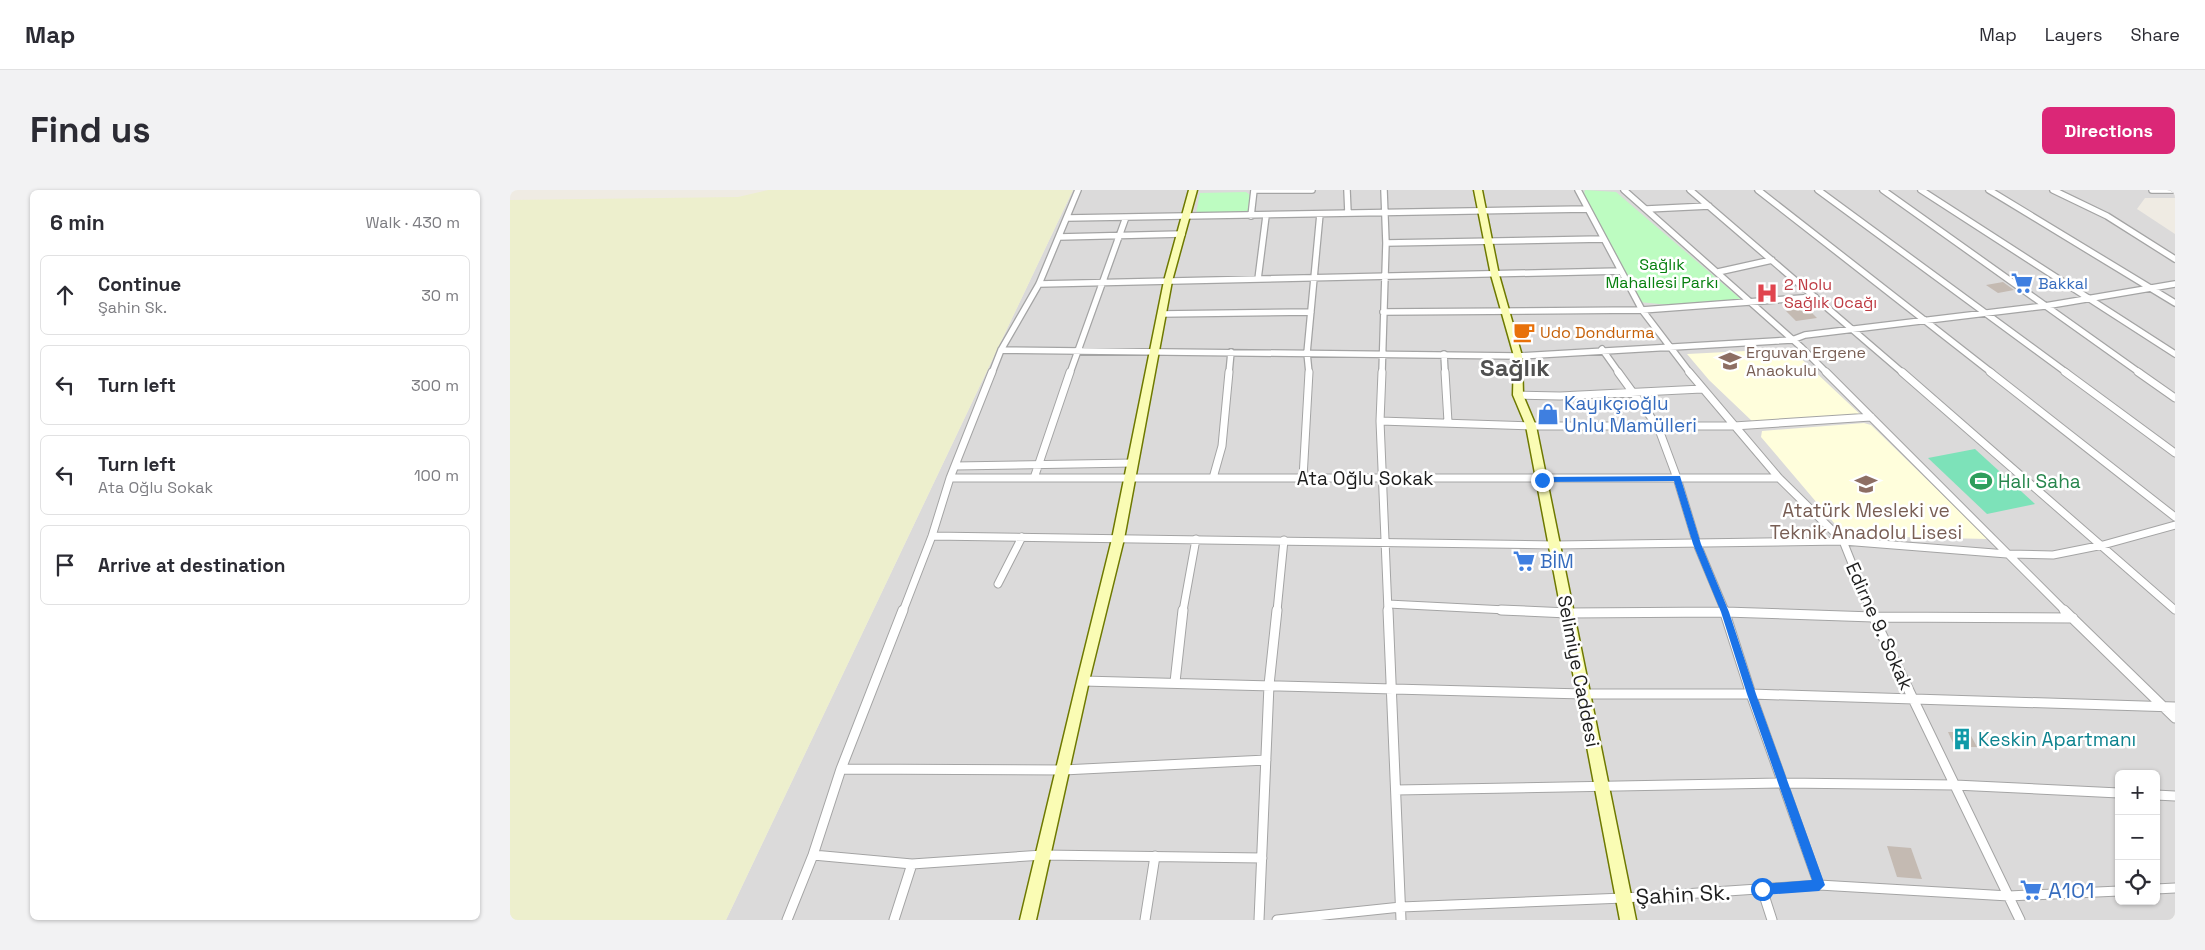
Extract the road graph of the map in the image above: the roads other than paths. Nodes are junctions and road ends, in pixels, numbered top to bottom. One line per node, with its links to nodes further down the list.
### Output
1 (1078, 190): 31 (street)
2 (1193, 190): 30 (street)
3 (1255, 190): 4 (street); 27 (street)
4 (1260, 190): 5 (street)
5 (1312, 190)
6 (1347, 190): 25 (street)
7 (1384, 190): 24 (street)
8 (1478, 190): 23 (street, Selimiye Caddesi)
9 (1578, 190): 21 (street, Edirne 9. Sokak)
10 (1624, 190): 22 (street)
11 (1690, 190): 20 (street)
12 (1758, 190): 62 (street)
13 (1818, 190): 60 (street)
14 (1883, 190): 55 (street)
15 (1921, 190): 52 (street)
16 (1989, 190): 50 (street)
17 (2053, 190): 38 (street)
18 (2152, 190): 19 (street)
19 (2175, 190)
20 (1709, 206): 22 (street); 39 (street)
21 (1587, 209): 23 (street); 35 (street, Edirne 9. Sokak)
22 (1647, 209): 41 (street)
23 (1481, 211): 24 (street); 36 (street, Selimiye Caddesi)
24 (1386, 212): 25 (street); 37 (street)
25 (1348, 213): 26 (street)
26 (1320, 214): 28 (street); 44 (street)
27 (1251, 216): 28 (street); 30 (street)
28 (1266, 216): 45 (street)
29 (1126, 217): 30 (street); 31 (street); 33 (street)
30 (1186, 217): 32 (street)
31 (1067, 218): 34 (street)
32 (1182, 234): 33 (street); 46 (street)
33 (1120, 236): 34 (street); 47 (street)
34 (1059, 237): 48 (street)
35 (1603, 239): 36 (street); 40 (street, Edirne 9. Sokak)
36 (1489, 242): 37 (street); 42 (street, Selimiye Caddesi)
37 (1386, 243): 43 (street)
38 (2175, 259)
39 (1772, 260): 41 (street); 51 (street)
40 (1621, 271): 42 (street); 57 (street, Edirne 9. Sokak)
41 (1718, 272): 54 (street)
42 (1495, 274): 43 (street); 56 (street, Selimiye Caddesi)
43 (1384, 276): 44 (street); 59 (street)
44 (1315, 277): 45 (street); 58 (street)
45 (1258, 278): 46 (street)
46 (1168, 281): 47 (street); 61 (street)
47 (1101, 282): 48 (street); 68 (street)
48 (1039, 284): 67 (street)
49 (2175, 284): 50 (street)
50 (2150, 288): 52 (street); 53 (street)
51 (1815, 298): 54 (street); 63 (street)
52 (2089, 299): 55 (street); 74 (street)
53 (2175, 303)
54 (1753, 304): 57 (street); 64 (street)
55 (2045, 306): 60 (street); 79 (street)
56 (1504, 310): 57 (street); 59 (street); 75 (street, Selimiye Caddesi)
57 (1642, 310): 65 (street, Edirne 9. Sokak)
58 (1311, 312): 61 (street); 71 (street)
59 (1383, 312): 72 (street)
60 (1987, 313): 62 (street); 86 (street)
61 (1161, 314): 69 (street)
62 (1924, 321): 63 (street); 99 (street)
63 (1853, 330): 64 (street); 110 (street)
64 (1792, 340): 65 (street); 80 (street)
65 (1671, 346): 66 (street); 76 (street, Edirne 9. Sokak)
66 (1602, 349): 75 (street); 77 (street)
67 (1001, 350): 68 (street); 89 (street)
68 (1077, 351): 69 (street); 88 (street)
69 (1154, 352): 70 (street); 87 (street)
70 (1231, 352): 71 (street); 93 (street)
71 (1307, 353): 72 (street); 94 (street)
72 (1382, 354): 73 (street); 81 (street)
73 (1444, 354): 75 (street); 82 (street)
74 (2175, 354)
75 (1518, 356): 78 (street, Selimiye Caddesi)
76 (1702, 389): 77 (street); 84 (street, Edirne 9. Sokak)
77 (1634, 393): 78 (street); 85 (street)
78 (1518, 394): 83 (street, Selimiye Caddesi)
79 (2175, 398)
80 (1871, 417): 84 (street); 111 (street)
81 (1380, 421): 82 (street); 95 (street)
82 (1448, 422): 83 (street)
83 (1531, 426): 85 (street); 98 (street, Selimiye Caddesi)
84 (1734, 426): 85 (street); 97 (street, Edirne 9. Sokak)
85 (1658, 427): 96 (street)
86 (2175, 453)
87 (1133, 463): 88 (street); 92 (street)
88 (1038, 465): 89 (street); 91 (street)
89 (955, 466): 90 (street)
90 (950, 478): 91 (street, Ata Oğlu Sokak); 101 (street)
91 (1034, 478): 92 (street, Ata Oğlu Sokak)
92 (1132, 478): 93 (street, Ata Oğlu Sokak); 103 (street)
93 (1213, 478): 94 (street, Ata Oğlu Sokak)
94 (1303, 478): 95 (street, Ata Oğlu Sokak)
95 (1382, 478): 98 (street, Ata Oğlu Sokak); 107 (street)
96 (1677, 478): 97 (street, Ata Oğlu Sokak); 98 (street, Ata Oğlu Sokak); 108 (street)
97 (1779, 478): 106 (street, Edirne 9. Sokak)
98 (1542, 480): 109 (street, Selimiye Caddesi)
99 (2175, 517)
100 (2175, 525): 110 (street)
101 (932, 536): 102 (street); 130 (street)
102 (1022, 537): 103 (street); 112 (street)
103 (1118, 539): 104 (street); 119 (street)
104 (1196, 539): 105 (street); 120 (street)
105 (1284, 540): 107 (street); 121 (street)
106 (1843, 541): 108 (street); 111 (street); 117 (street, Edirne 9. Sokak)
107 (1385, 542): 109 (street); 113 (street)
108 (1697, 544): 109 (street); 115 (street)
109 (1554, 545): 116 (street, Selimiye Caddesi)
110 (2103, 545): 111 (street); 114 (street)
111 (2007, 554): 118 (street)
112 (998, 584)
113 (1388, 604): 116 (street); 122 (street)
114 (2175, 610)
115 (1725, 612): 116 (street); 117 (street); 124 (street)
116 (1568, 613): 123 (street, Selimiye Caddesi)
117 (1874, 617): 118 (street); 125 (street, Edirne 9. Sokak)
118 (2073, 618): 126 (street)
119 (1082, 682): 120 (street); 131 (street)
120 (1175, 682): 121 (street)
121 (1269, 685): 122 (street); 129 (street)
122 (1392, 688): 123 (street); 135 (street)
123 (1584, 694): 124 (street); 134 (street, Selimiye Caddesi)
124 (1751, 694): 125 (street); 132 (street)
125 (1913, 698): 126 (street); 133 (street, Edirne 9. Sokak)
126 (2162, 705): 127 (street); 128 (street)
127 (2175, 706)
128 (2175, 718)
129 (1266, 760): 131 (street); 142 (street)
130 (841, 769): 131 (street); 139 (street)
131 (1063, 770): 140 (street)
132 (1783, 783): 133 (street); 134 (street); 144 (street)
133 (1955, 785): 136 (street); 149 (street, Edirne 9. Sokak)
134 (1602, 788): 135 (street); 150 (street, Selimiye Caddesi)
135 (1396, 790): 151 (street)
136 (2115, 793)
137 (2160, 795): 138 (street)
138 (2175, 796)
139 (813, 855): 143 (street); 152 (street)
140 (1042, 855): 141 (street); 143 (street); 154 (street)
141 (1155, 856): 142 (street); 155 (street)
142 (1262, 858): 156 (street)
143 (912, 864): 153 (street)
144 (1819, 885): 145 (street, Şahin Sk.); 149 (street, Şahin Sk.)
145 (1762, 889): 150 (street, Şahin Sk.); 160 (street)
146 (2160, 889): 147 (street)
147 (2175, 889)
148 (2115, 891): 149 (street, Şahin Sk.)
149 (2009, 896): 161 (street, Edirne 9. Sokak)
150 (1624, 898): 151 (street, Şahin Sk.); 159 (street, Selimiye Caddesi)
151 (1401, 907): 157 (street, Şahin Sk.); 158 (street)
152 (787, 920)
153 (894, 920)
154 (1028, 920)
155 (1145, 920)
156 (1259, 920)
157 (1277, 920)
158 (1402, 920)
159 (1628, 920)
160 (1772, 920)
161 (2020, 920)

